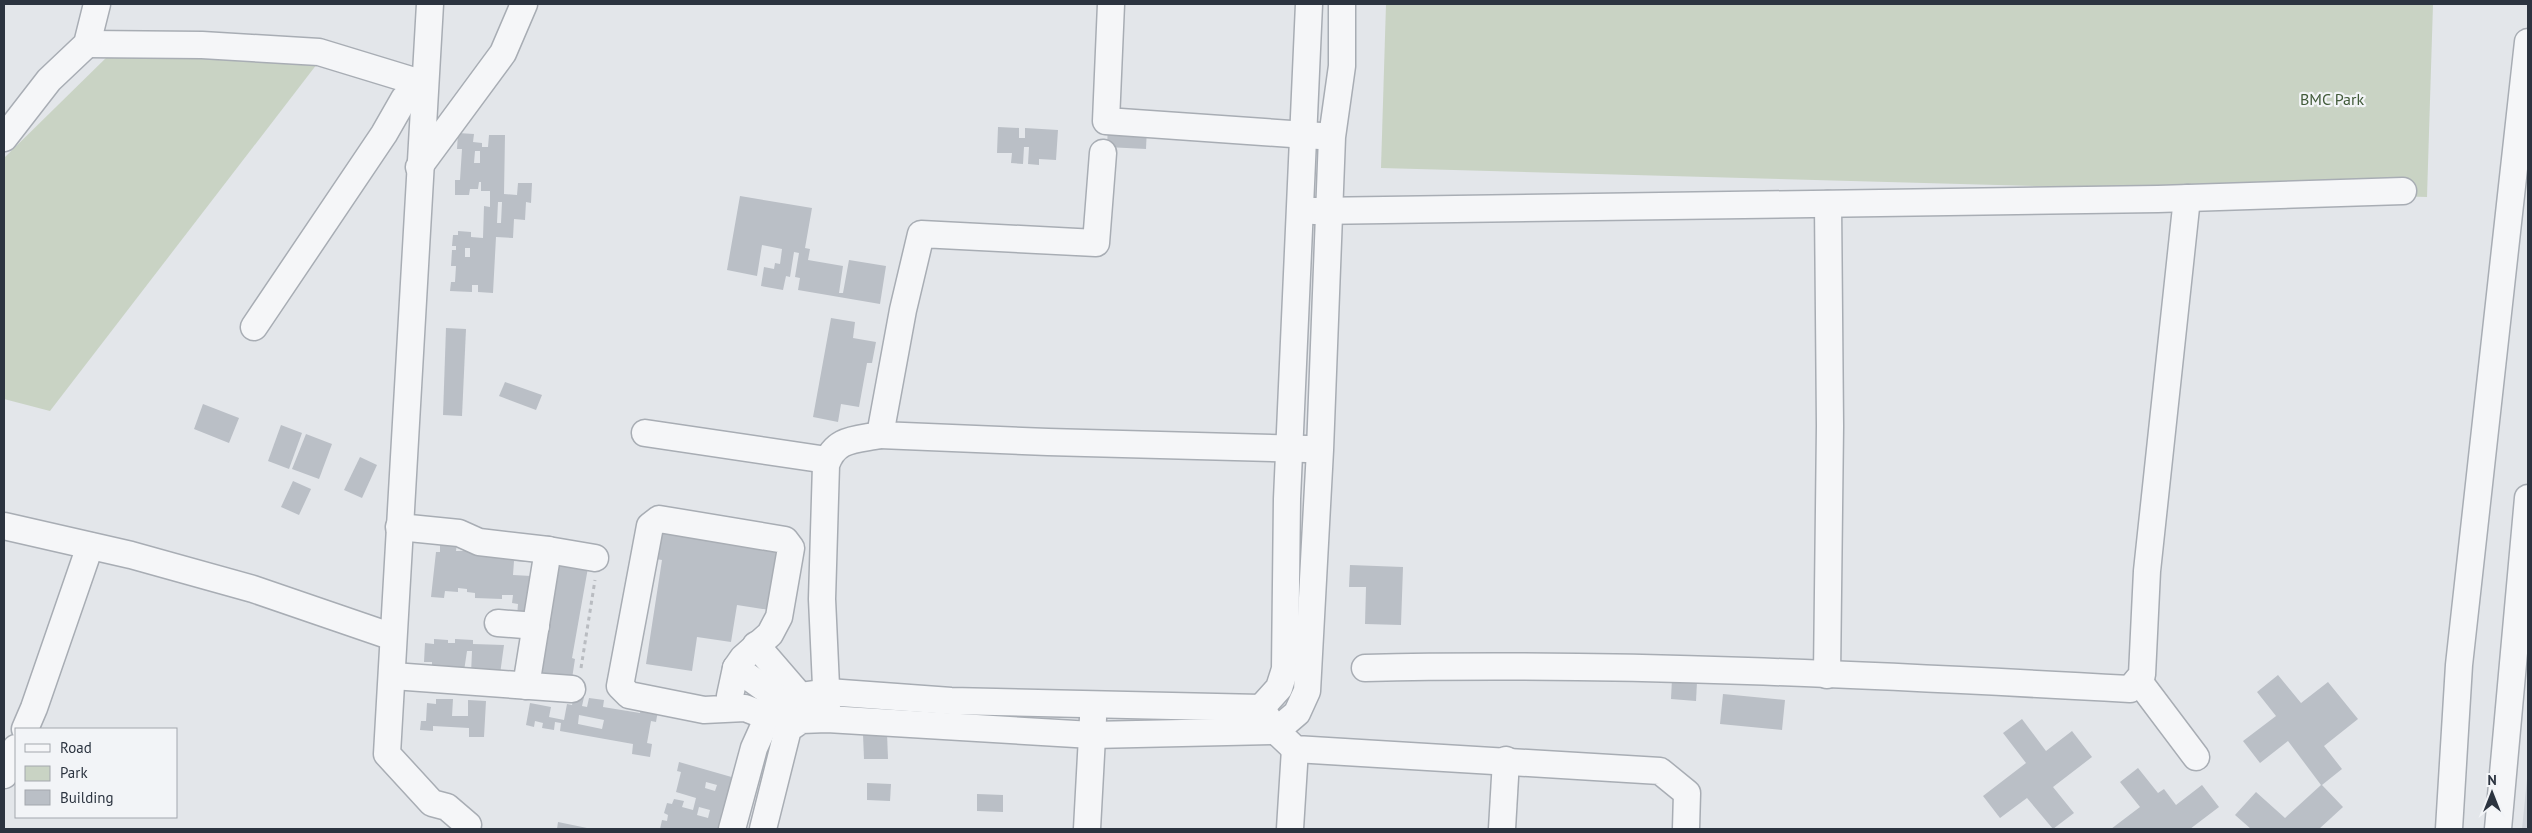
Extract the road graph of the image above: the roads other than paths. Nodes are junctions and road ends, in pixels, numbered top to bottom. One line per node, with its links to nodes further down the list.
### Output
1 (97, 4): 8 (street)
2 (430, 4): 9 (street)
3 (524, 4): 14 (street)
4 (1111, 4): 10 (street)
5 (1309, 4): 10 (street)
6 (1342, 4): 11 (street)
7 (2528, 42): 15 (street)
8 (87, 44): 9 (street); 12 (street)
9 (424, 84): 14 (street); 21 (street)
10 (1304, 134): 11 (street); 19 (street)
11 (1332, 137): 20 (street)
12 (4, 138)
13 (1103, 153): 23 (street)
14 (419, 167): 31 (street)
15 (2521, 189): 68 (street)
16 (2402, 191): 17 (street)
17 (2187, 198): 18 (street); 44 (street)
18 (1828, 204): 20 (street); 42 (street)
19 (1299, 210): 20 (street); 24 (street)
20 (1330, 211): 25 (street)
21 (254, 326)
22 (645, 433): 26 (street)
23 (880, 435): 24 (street); 26 (street)
24 (1290, 448): 25 (street); 28 (street)
25 (1320, 450): 29 (street)
26 (827, 460): 47 (street)
27 (2528, 498): 69 (street)
28 (1287, 499): 29 (street); 35 (street)
29 (1318, 500): 35 (street)
30 (4, 526): 32 (street)
31 (399, 527): 33 (street); 38 (street)
32 (90, 546): 38 (street); 53 (street)
33 (548, 550): 34 (street); 37 (street)
34 (595, 558)
35 (1298, 619): 51 (street); 54 (street)
36 (498, 623): 37 (street)
37 (536, 626): 45 (street)
38 (393, 637): 43 (street)
39 (756, 645): 40 (street); 49 (street); 49 (street)
40 (736, 668): 48 (street); 49 (street)
41 (1364, 668): 42 (street)
42 (1827, 675): 44 (street)
43 (393, 676): 45 (street); 61 (street)
44 (2138, 680): 58 (street)
45 (526, 686): 46 (street)
46 (572, 689)
47 (828, 692): 49 (street); 50 (street); 52 (street)
48 (730, 696)
49 (784, 705): 62 (street)
50 (1093, 706): 51 (street); 55 (street)
51 (1261, 708): 54 (street)
52 (827, 719): 55 (street); 63 (street)
53 (25, 728)
54 (1276, 731): 55 (street); 56 (street)
55 (1092, 734): 64 (street)
56 (1295, 749): 59 (street); 65 (street)
57 (15, 750): 60 (street)
58 (2196, 757)
59 (1506, 760): 66 (street); 67 (street)
60 (4, 775)
61 (468, 825)
62 (732, 829)
63 (763, 829)
64 (1087, 829)
65 (1290, 829)
66 (1502, 829)
67 (1686, 829)
68 (2449, 829)
69 (2498, 829)

